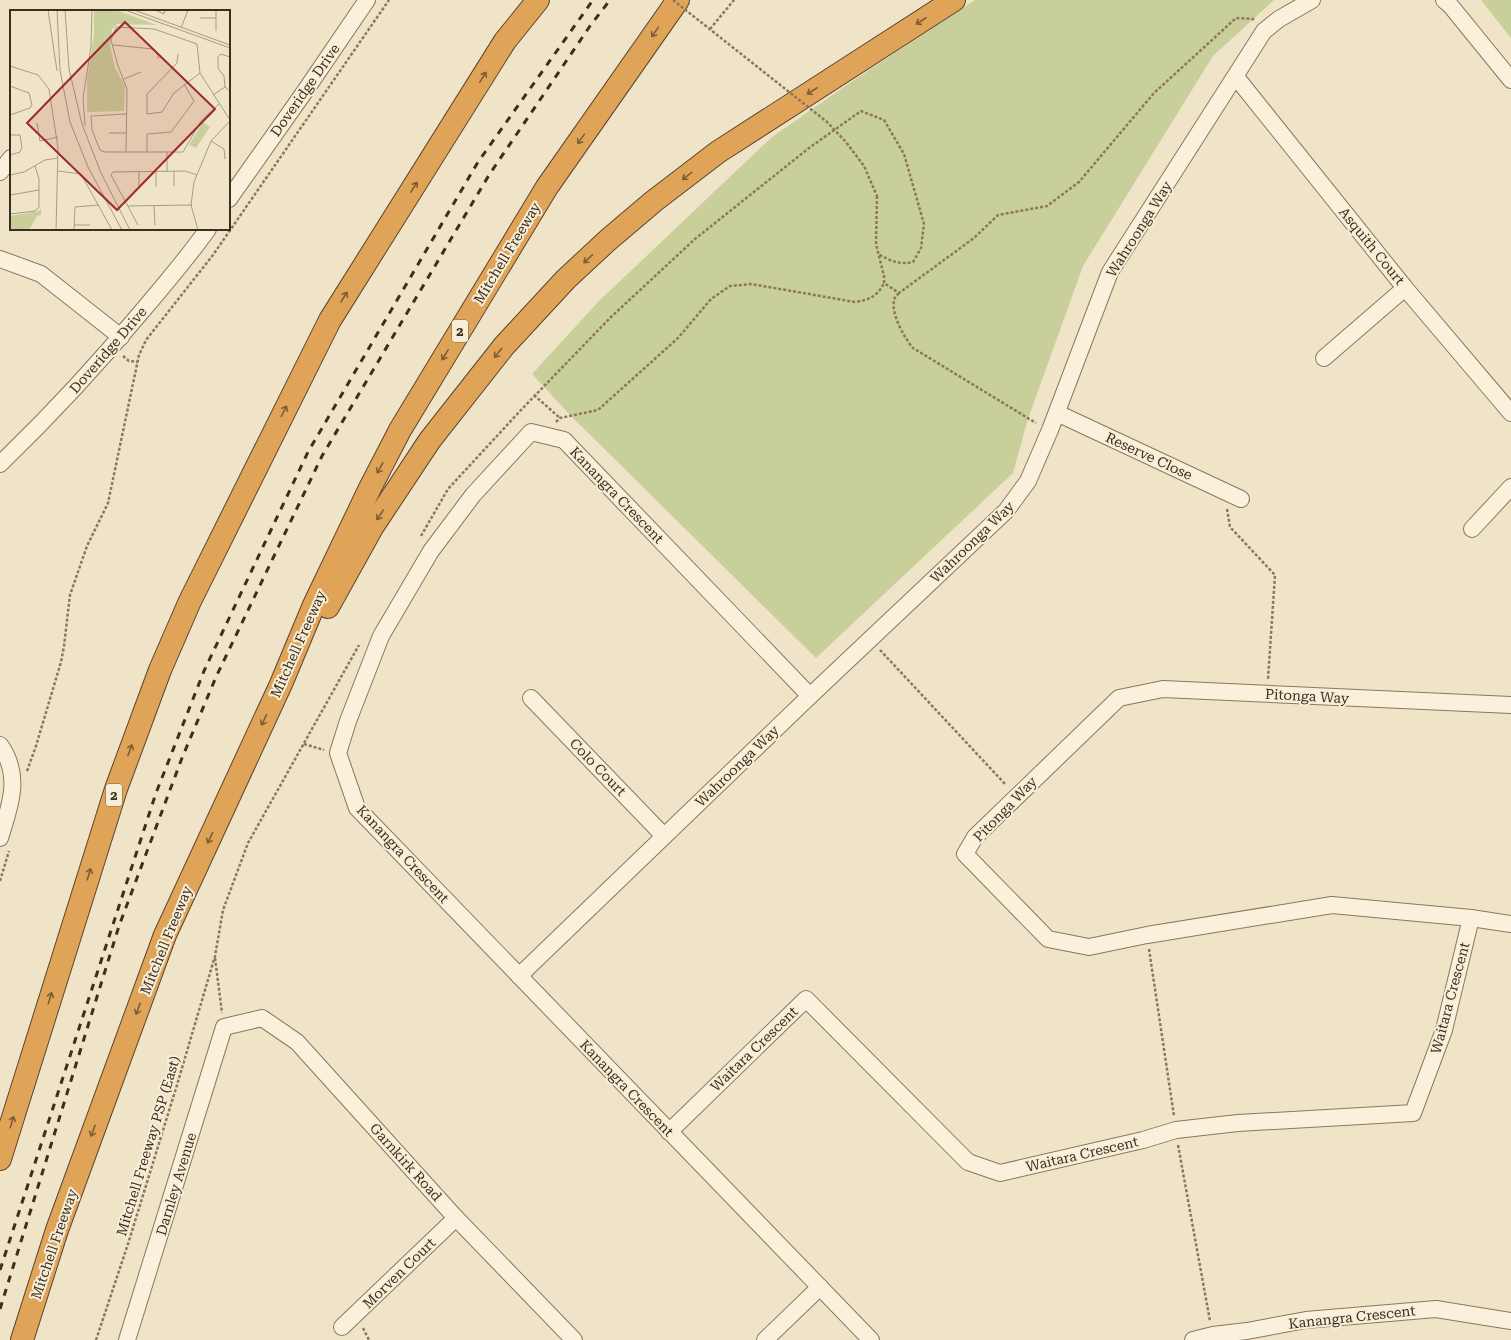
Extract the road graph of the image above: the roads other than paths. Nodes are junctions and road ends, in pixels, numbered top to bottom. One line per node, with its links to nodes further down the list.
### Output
1 (367, 0): 13 (street, Doveridge Drive)
2 (530, 0): 8 (highway)
3 (538, 0): 8 (highway, 2)
4 (678, 0): 25 (highway, Mitchell Freeway / 2, one-way to 25)
5 (954, 0): 25 (highway, one-way to 25)
6 (1312, 0): 9 (street, Wahroonga Way)
7 (1444, 0): 10 (street)
8 (506, 41): 37 (highway, 2, one-way to 8)
9 (1236, 77): 16 (street, Asquith Court); 19 (street, Wahroonga Way)
10 (1511, 80)
11 (10, 159): 12 (street)
12 (0, 172)
13 (230, 198)
14 (207, 230): 17 (street, Doveridge Drive)
15 (0, 259): 17 (street)
16 (1406, 288): 18 (street); 20 (street, Asquith Court)
17 (121, 337): 21 (street, Doveridge Drive)
18 (1324, 358)
19 (1057, 413): 23 (street, Reserve Close); 26 (street, Wahroonga Way)
20 (1511, 413)
21 (0, 464)
22 (1511, 487): 24 (street)
23 (1241, 499)
24 (1472, 529)
25 (281, 684): 42 (highway, Mitchell Freeway / 2, one-way to 42)
26 (810, 696): 30 (street, Wahroonga Way); 34 (street, Kanangra Crescent)
27 (532, 698): 30 (street, Colo Court)
28 (1511, 705): 32 (street, Pitonga Way)
29 (0, 745): 31 (street)
30 (664, 836): 34 (street, Wahroonga Way)
31 (6, 842)
32 (1471, 918): 33 (street, Pitonga Way); 36 (street, Waitara Crescent)
33 (1511, 924)
34 (519, 976): 36 (street, Kanangra Crescent)
35 (224, 1027): 38 (street, Garnkirk Road); 43 (street, Darnley Avenue)
36 (669, 1132): 39 (street, Kanangra Crescent)
37 (0, 1159)
38 (456, 1218): 41 (street, Morven Court); 44 (street, Garnkirk Road)
39 (820, 1287): 45 (street); 46 (street, Kanangra Crescent)
40 (1511, 1321): 47 (street, Kanangra Crescent)
41 (342, 1327)
42 (22, 1340)
43 (127, 1340)
44 (574, 1340)
45 (765, 1340)
46 (871, 1340)
47 (1193, 1340)

